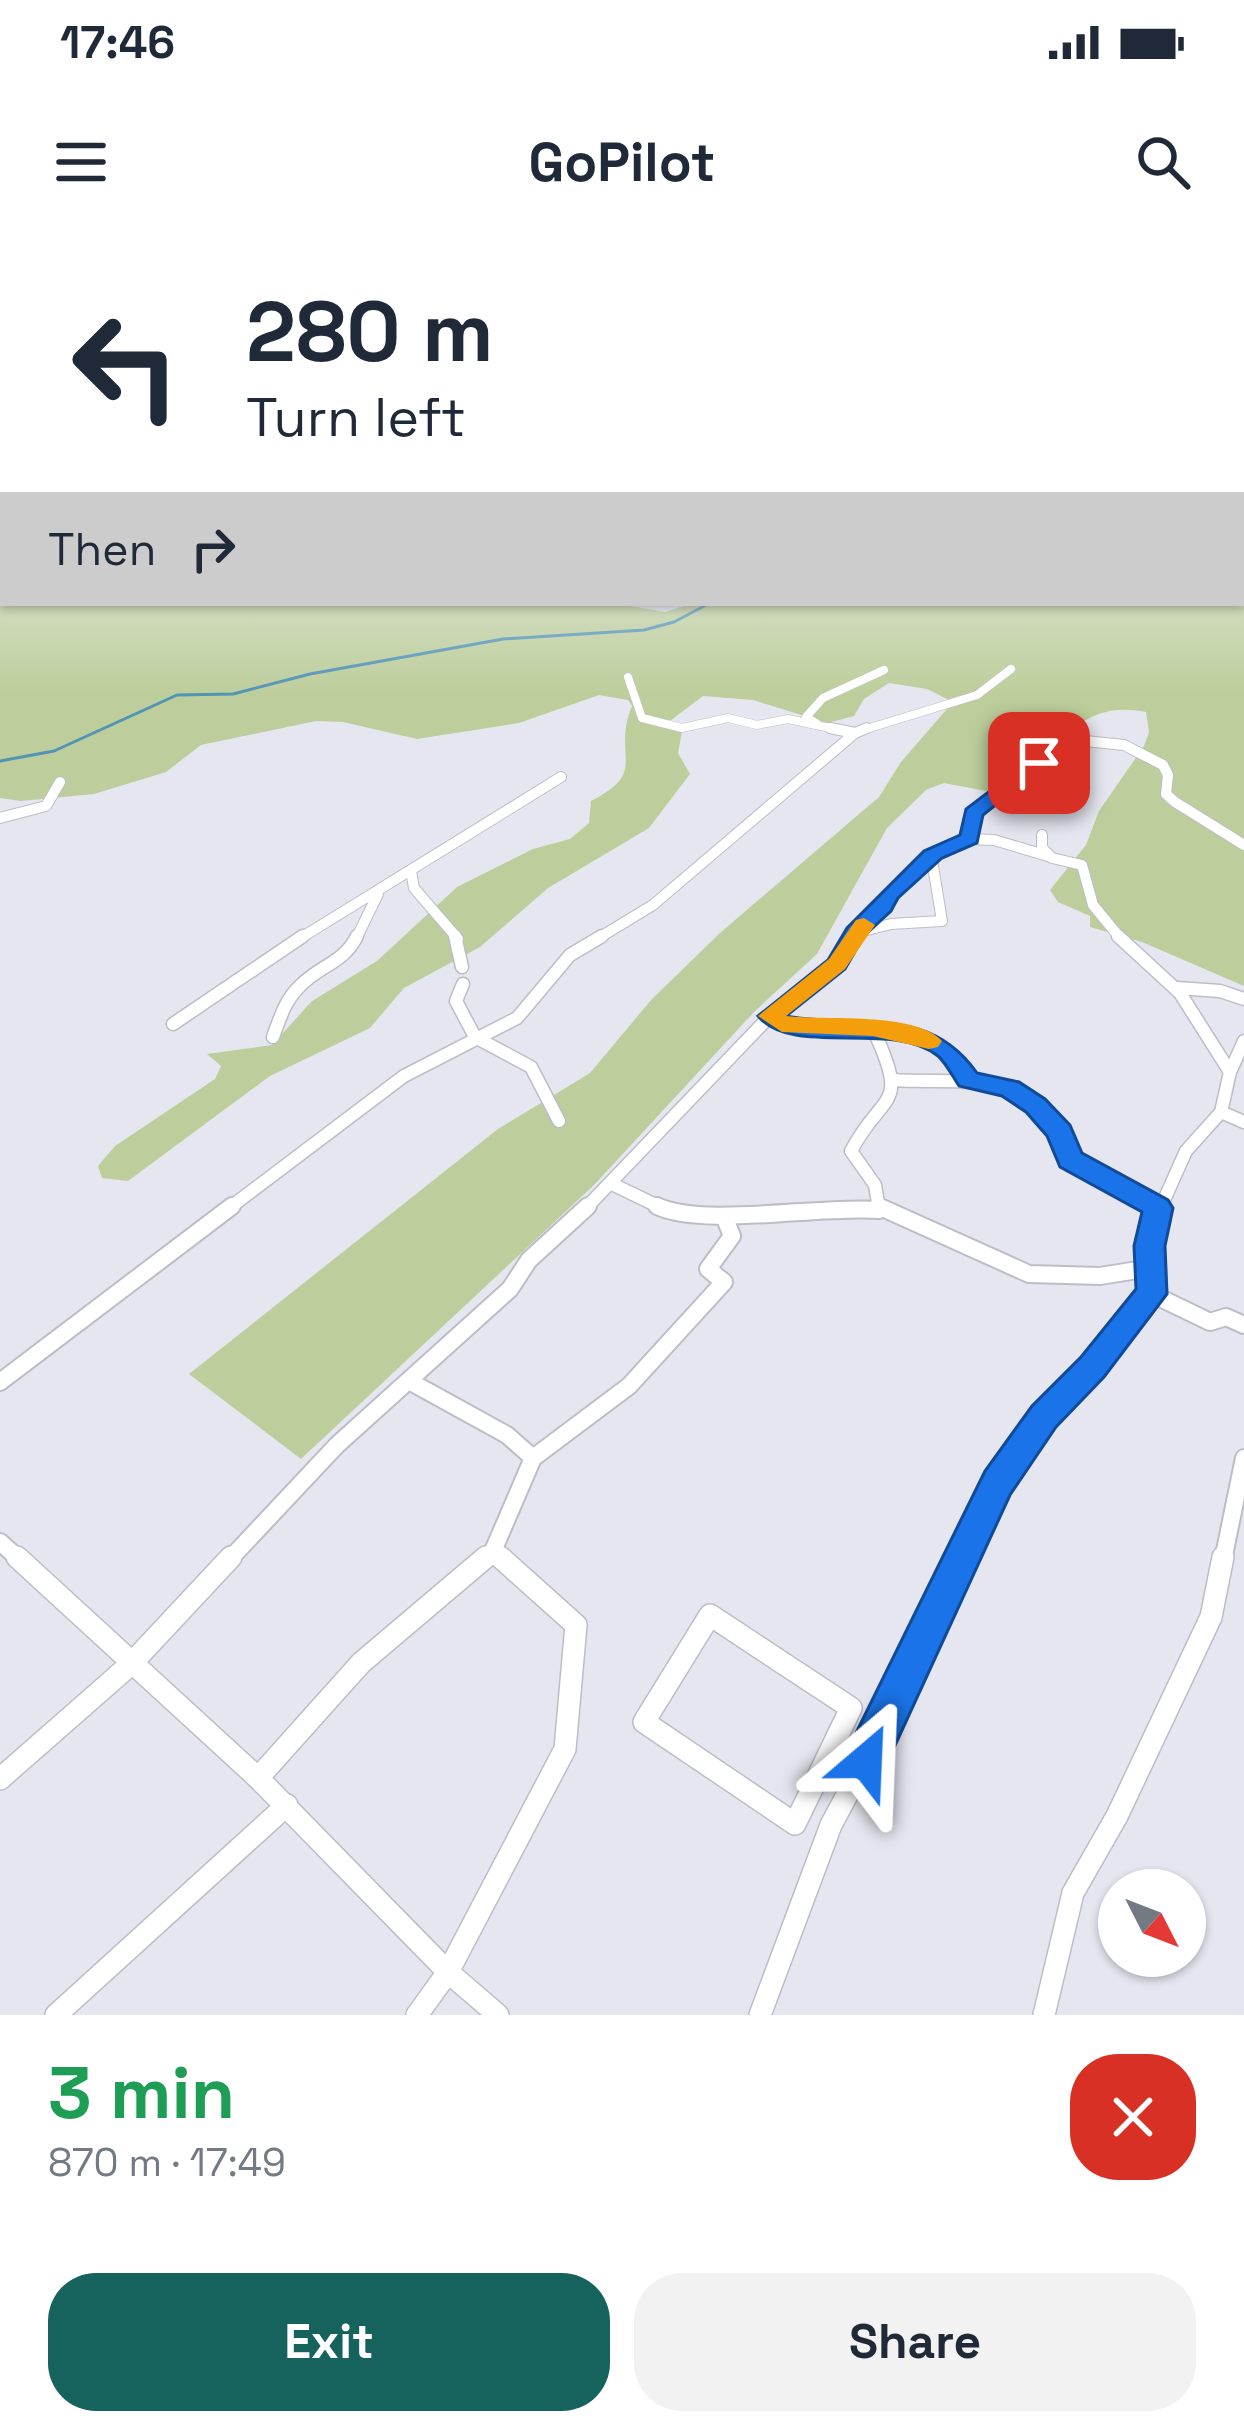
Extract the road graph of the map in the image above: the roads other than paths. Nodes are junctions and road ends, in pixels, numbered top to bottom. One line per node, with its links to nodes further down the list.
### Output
1 (1012, 668): 5 (street)
2 (884, 670): 4 (street)
3 (628, 677): 4 (street)
4 (816, 723): 5 (street)
5 (855, 734): 25 (street)
6 (561, 777): 14 (street)
7 (60, 782): 8 (street)
8 (0, 818)
9 (1042, 835): 12 (street)
10 (970, 838): 11 (street); 12 (street); 13 (street)
11 (1244, 845)
12 (1052, 858): 19 (street)
13 (932, 860): 16 (street); 16 (street)
14 (411, 871): 15 (street); 17 (street)
15 (378, 894): 22 (street); 24 (street)
16 (855, 933): 21 (street)
17 (462, 967)
18 (463, 984): 25 (street)
19 (1177, 988): 20 (street); 27 (street)
20 (1244, 999)
21 (770, 1016): 23 (street); 33 (street)
22 (172, 1024)
23 (873, 1028): 28 (street); 29 (street)
24 (273, 1037)
25 (475, 1037): 31 (street); 41 (street)
26 (1244, 1041): 27 (street)
27 (1230, 1072): 30 (street)
28 (894, 1080): 29 (street); 35 (street)
29 (969, 1080): 34 (street)
30 (1221, 1112): 32 (street); 34 (street)
31 (560, 1121)
32 (1244, 1122)
33 (612, 1184): 36 (street); 40 (street)
34 (1158, 1208): 37 (street)
35 (879, 1210): 36 (street); 37 (street)
36 (724, 1216): 42 (street)
37 (1150, 1268): 38 (street)
38 (1152, 1294): 39 (street); 55 (street)
39 (1244, 1325)
40 (409, 1381): 42 (street); 46 (street)
41 (0, 1382)
42 (533, 1458): 45 (street)
43 (1244, 1458): 56 (street)
44 (0, 1542): 46 (street)
45 (493, 1551): 48 (street); 51 (street)
46 (131, 1664): 48 (street); 49 (street)
47 (851, 1708): 47 (street)
48 (258, 1778): 50 (street)
49 (0, 1779)
50 (287, 1805): 51 (street); 52 (street)
51 (448, 1972): 53 (street); 54 (street)
52 (56, 2015)
53 (417, 2015)
54 (498, 2015)
55 (760, 2015)
56 (1045, 2015)

